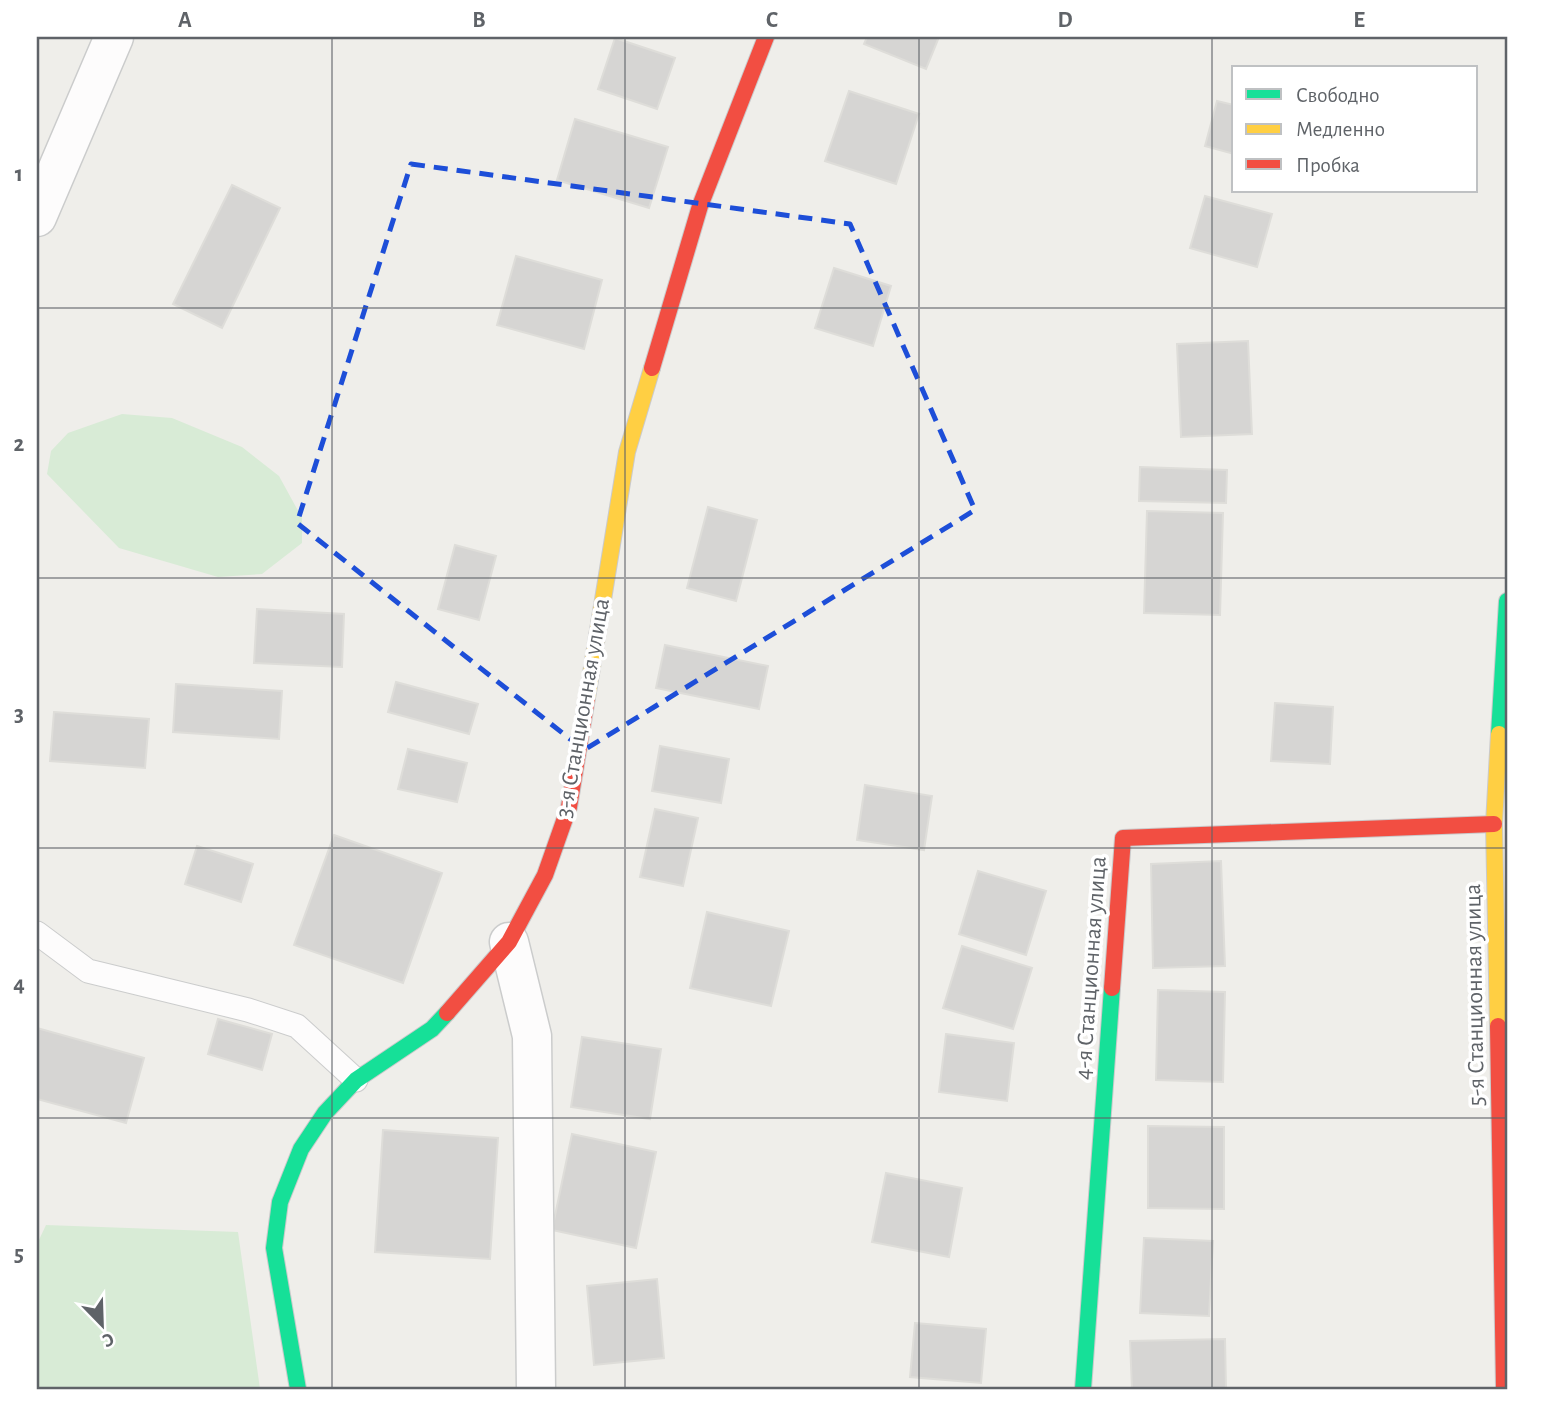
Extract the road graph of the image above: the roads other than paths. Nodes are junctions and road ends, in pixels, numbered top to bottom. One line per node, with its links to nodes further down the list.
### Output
1 (114, 37): 3 (street)
2 (766, 37): 7 (street, 3-я Станционная улица)
3 (37, 217)
4 (1507, 601): 5 (street, 5-я Станционная улица)
5 (1494, 824): 11 (street, 4-я Станционная улица); 12 (street, 5-я Станционная улица)
6 (37, 933): 8 (lane)
7 (509, 942): 8 (street, 3-я Станционная улица); 10 (street)
8 (356, 1080): 9 (street, 3-я Станционная улица)
9 (298, 1389)
10 (536, 1389)
11 (1083, 1389)
12 (1504, 1389)

